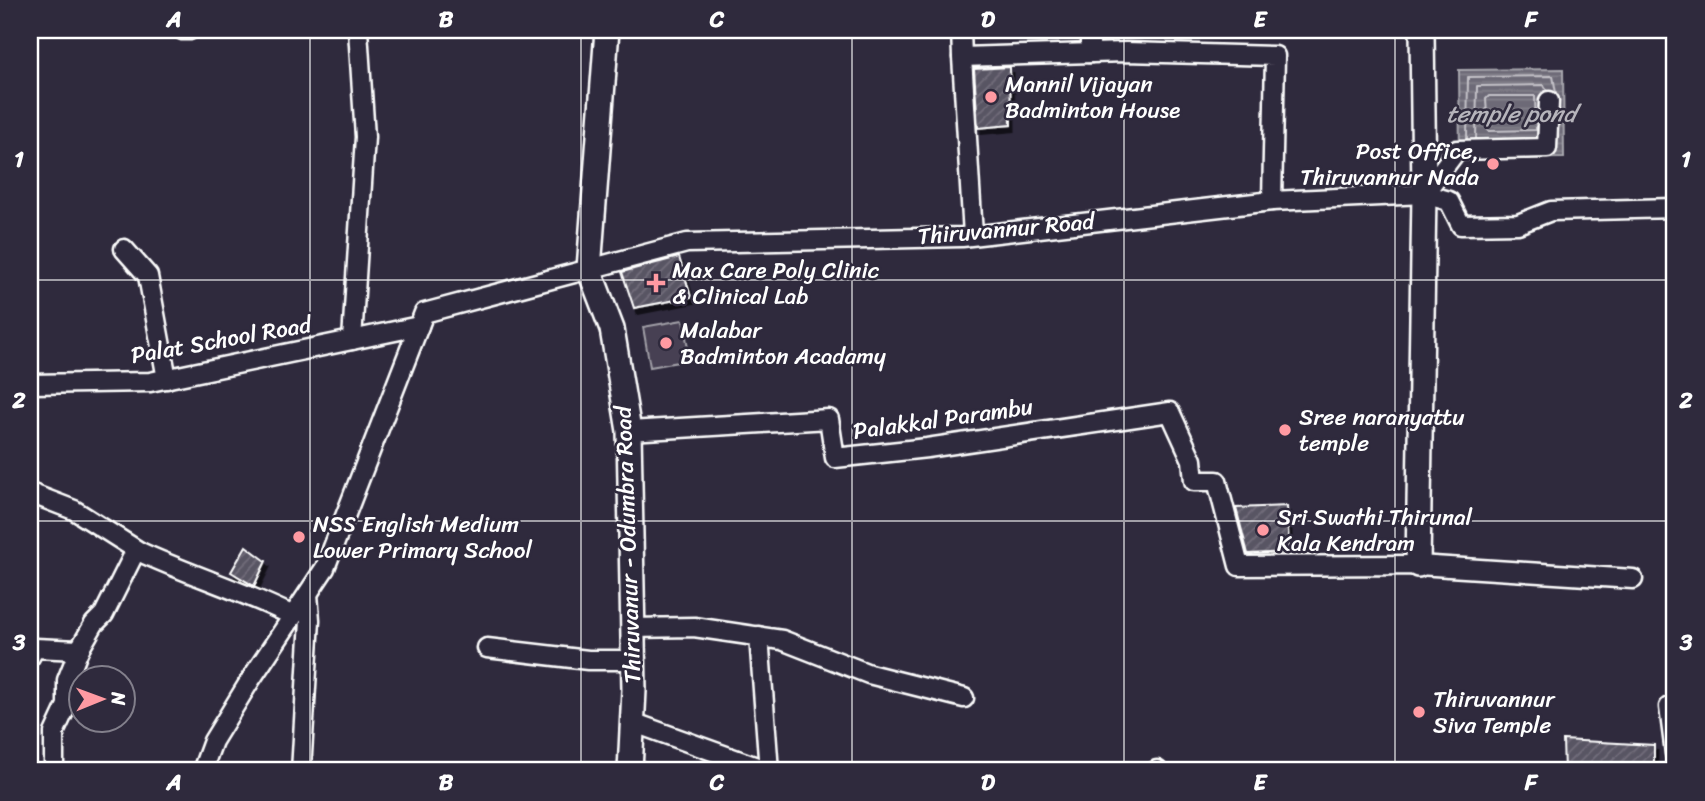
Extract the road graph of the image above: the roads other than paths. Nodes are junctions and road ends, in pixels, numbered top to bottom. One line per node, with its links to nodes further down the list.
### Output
1 (183, 30): 2 (street)
2 (189, 30)
3 (358, 30): 18 (street)
4 (607, 30): 16 (main road, Thiruvanur - Odumbra Road)
5 (961, 30): 9 (street)
6 (1090, 30): 8 (street)
7 (1422, 30): 11 (main road)
8 (1090, 53): 9 (street); 12 (street)
9 (962, 57): 14 (street)
10 (1549, 100): 11 (street)
11 (1424, 194): 12 (street, Thiruvannur Road); 13 (street); 24 (main road)
12 (1272, 201): 14 (street, Thiruvannur Road)
13 (1675, 208)
14 (973, 235): 16 (street, Thiruvannur Road)
15 (124, 249): 19 (street)
16 (589, 269): 17 (street, Thiruvannur Road); 21 (main road, Thiruvanur - Odumbra Road)
17 (419, 326): 18 (street, Palat School Road); 26 (street)
18 (352, 340): 19 (street, Palat School Road)
19 (167, 379): 20 (street, Palat School Road)
20 (30, 384)
21 (629, 431): 24 (street, Palakkal Parambu); 28 (main road, Thiruvanur - Odumbra Road)
22 (30, 493): 23 (street)
23 (140, 552): 27 (street); 31 (street)
24 (1418, 565): 25 (street)
25 (1633, 579)
26 (307, 594): 27 (street); 40 (street)
27 (293, 616): 39 (street)
28 (631, 628): 29 (street); 33 (main road, Thiruvanur - Odumbra Road)
29 (759, 636): 34 (street); 42 (street)
30 (487, 648): 33 (street)
31 (79, 650): 32 (street); 38 (street)
32 (30, 657)
33 (633, 660): 36 (main road, Thiruvanur - Odumbra Road)
34 (964, 698)
35 (1669, 707): 37 (street)
36 (632, 722): 41 (main road, Thiruvanur - Odumbra Road); 42 (street)
37 (1675, 753)
38 (54, 771)
39 (202, 771)
40 (302, 771)
41 (630, 771)
42 (769, 771)

